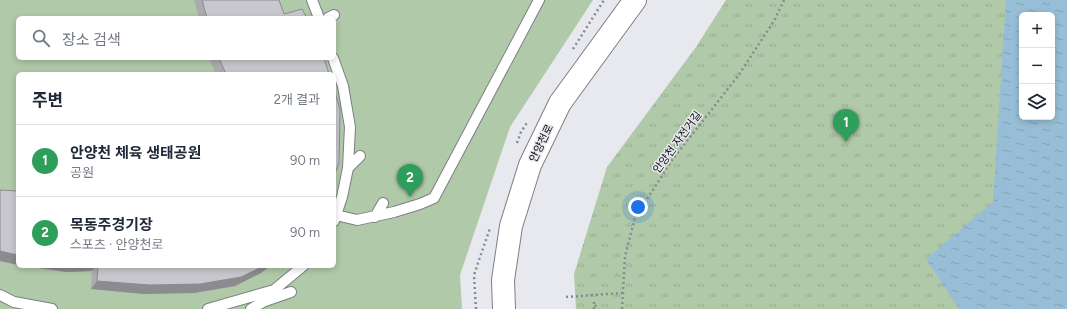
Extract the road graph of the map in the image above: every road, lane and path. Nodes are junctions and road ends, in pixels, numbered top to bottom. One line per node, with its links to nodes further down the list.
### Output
1 (312, 0): 5 (lane)
2 (539, 0): 11 (lane)
3 (635, 0): 23 (main road, 안양천로)
4 (784, 0): 16 (path, 안양천 자전거길)
5 (318, 16)
6 (334, 60): 8 (lane)
7 (360, 156): 8 (lane)
8 (348, 168): 10 (lane)
9 (383, 203): 11 (lane)
10 (336, 215)
11 (375, 217): 12 (lane)
12 (336, 218)
13 (301, 268): 14 (lane)
14 (274, 290): 19 (lane); 21 (lane)
15 (292, 292): 19 (lane)
16 (622, 293): 18 (path); 26 (path, 안양천 자전거길)
17 (0, 295): 20 (lane)
18 (566, 297)
19 (263, 302): 22 (lane)
20 (52, 309)
21 (208, 309)
22 (251, 309)
23 (504, 309)
24 (594, 309): 25 (path)
25 (597, 309)
26 (622, 309)

